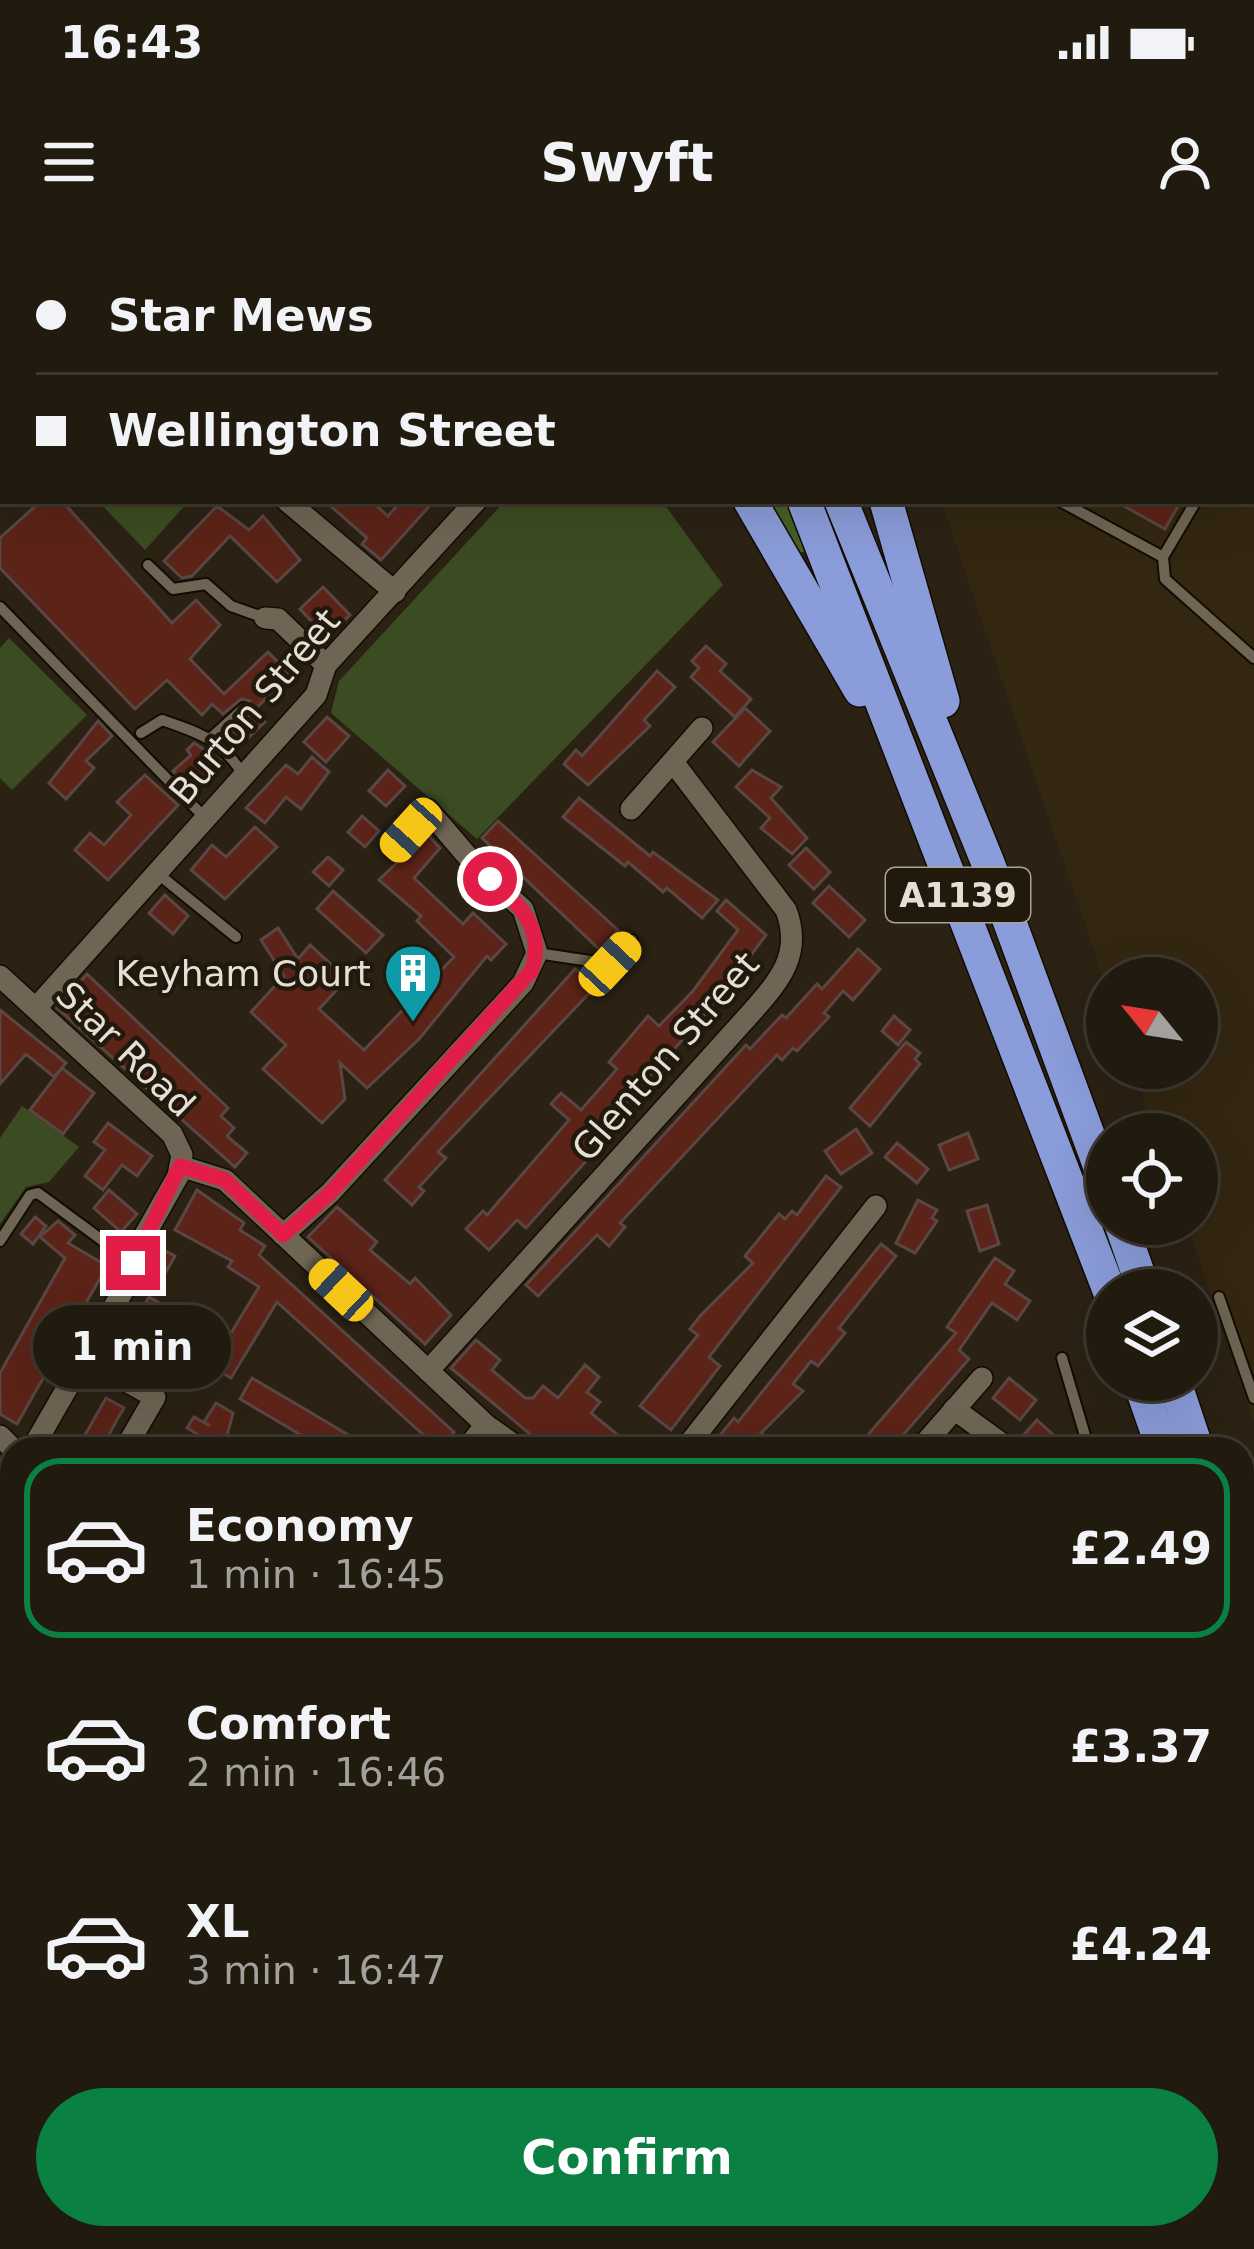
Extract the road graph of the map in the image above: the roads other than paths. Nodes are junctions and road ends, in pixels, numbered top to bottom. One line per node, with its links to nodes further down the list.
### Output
1 (291, 504): 11 (street)
2 (473, 504): 11 (street, Burton Street)
3 (752, 504): 22 (highway, A1139)
4 (805, 504): 22 (highway, A1139)
5 (842, 504): 26 (highway, A1139)
6 (887, 504): 26 (highway, A1139)
7 (1066, 504): 9 (lane)
8 (1194, 504): 9 (lane)
9 (1163, 557): 14 (lane)
10 (148, 565): 13 (lane)
11 (395, 592): 15 (street, Burton Street)
12 (0, 607): 24 (lane)
13 (265, 618): 15 (street)
14 (1254, 658)
15 (326, 665): 21 (street, Burton Street)
16 (244, 708): 19 (lane)
17 (702, 728): 20 (street)
18 (141, 734): 19 (lane)
19 (212, 737): 21 (lane)
20 (673, 762): 23 (street); 43 (street, Glenton Street)
21 (244, 776): 24 (street, Burton Street)
22 (916, 785): 39 (highway, A1139)
23 (631, 809)
24 (205, 818): 27 (street, Burton Street)
25 (394, 849): 30 (street)
26 (988, 863): 33 (highway, A1139)
27 (157, 872): 28 (lane); 32 (street, Burton Street)
28 (236, 937)
29 (632, 940): 30 (lane)
30 (537, 953): 36 (street)
31 (0, 976): 32 (street, Star Road)
32 (36, 1008): 34 (street, Star Road)
33 (1086, 1129)
34 (180, 1166): 36 (street, Star Road); 38 (street)
35 (876, 1206): 54 (street)
36 (283, 1235): 43 (street, Star Road)
37 (0, 1240): 38 (lane)
38 (133, 1263): 41 (street)
39 (1101, 1269)
40 (1219, 1297): 45 (lane)
41 (85, 1358): 50 (street); 51 (street)
42 (1062, 1358): 57 (lane)
43 (428, 1371): 49 (street, Star Road)
44 (982, 1378): 48 (street)
45 (1254, 1398)
46 (1146, 1401): 58 (highway)
47 (1181, 1401): 59 (highway)
48 (955, 1408): 55 (street); 56 (street)
49 (486, 1425): 52 (street); 53 (street, Star Road)
50 (39, 1437)
51 (131, 1437)
52 (476, 1437)
53 (503, 1437)
54 (694, 1437)
55 (930, 1437)
56 (994, 1437)
57 (1085, 1437)
58 (1159, 1437)
59 (1193, 1437)

